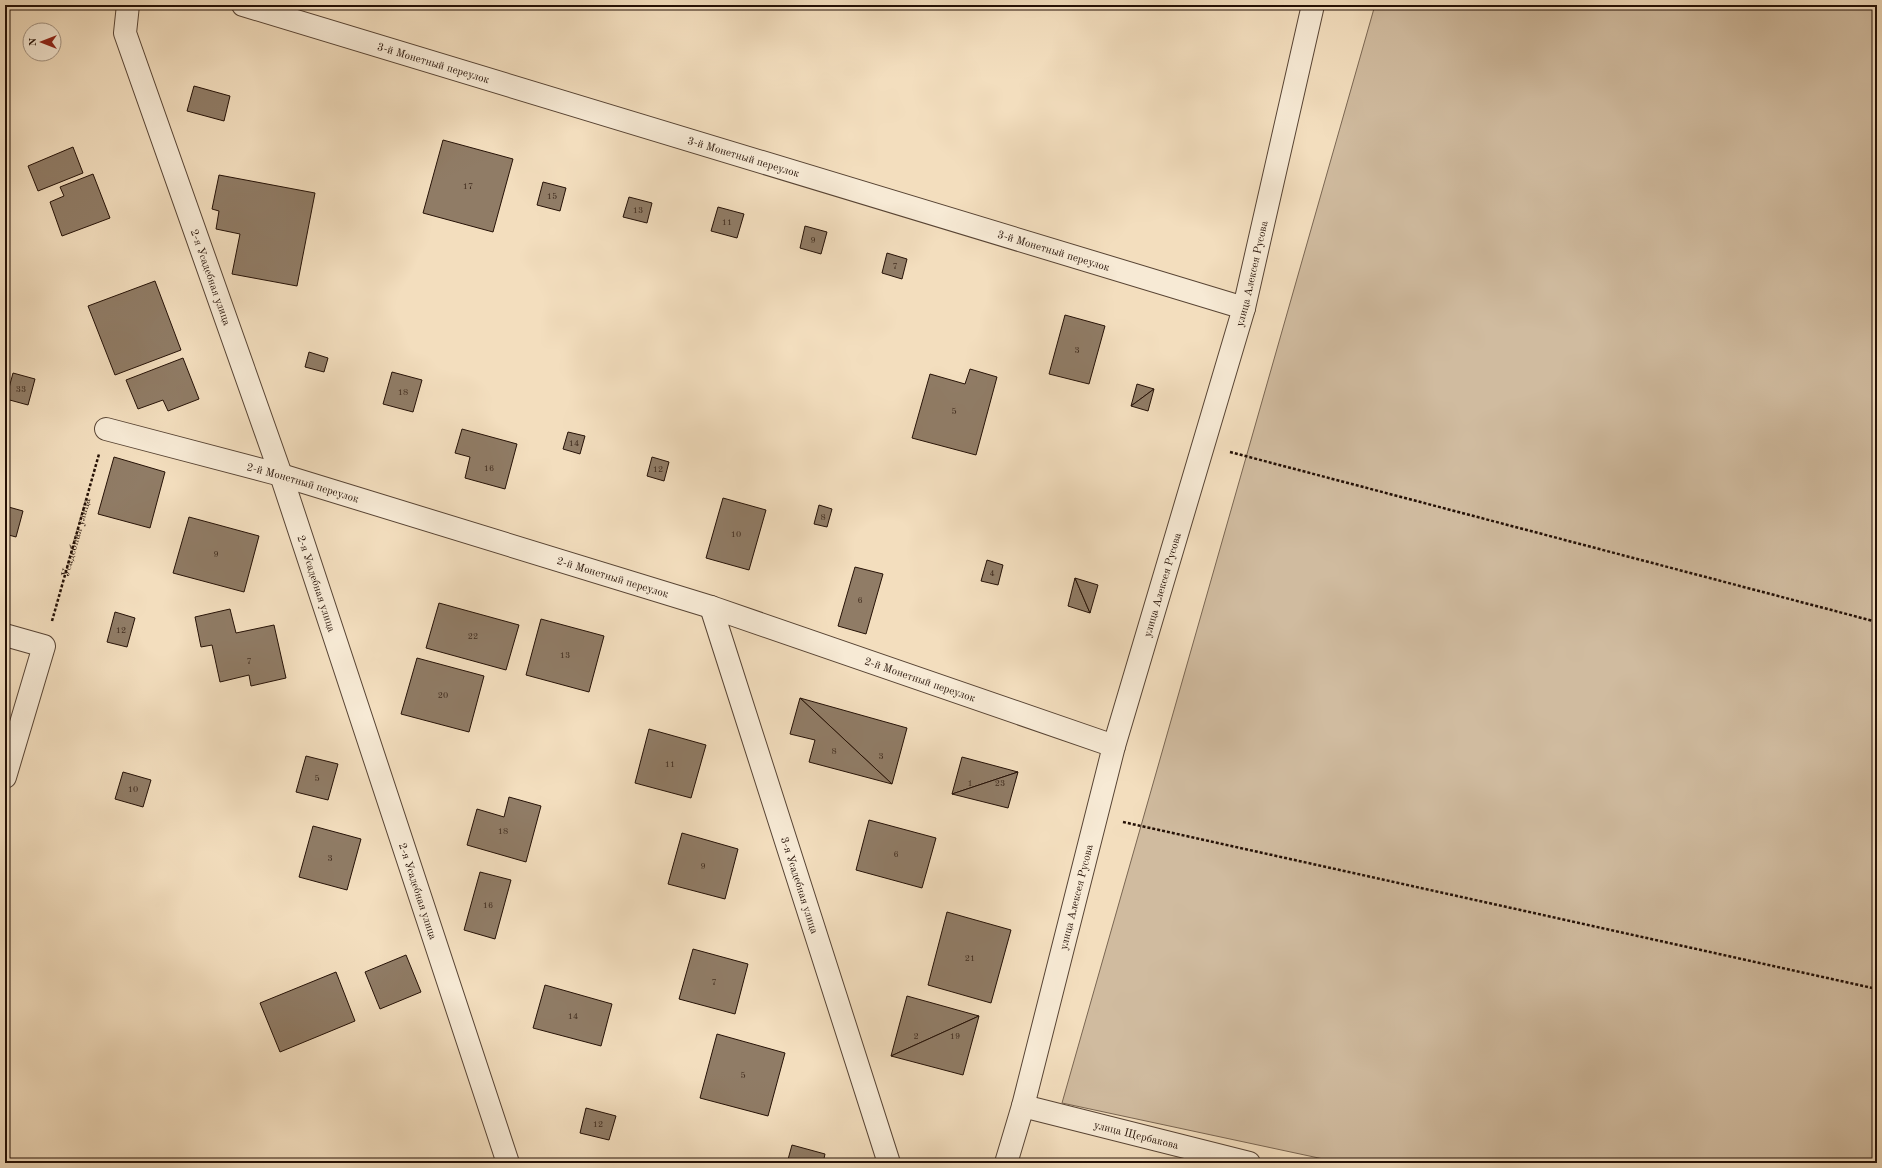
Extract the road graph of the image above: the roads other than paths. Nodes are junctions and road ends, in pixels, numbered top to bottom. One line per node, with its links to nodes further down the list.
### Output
1 (128, 5): 6 (street, 2-я Усадебная улица)
2 (243, 5): 4 (street, 3-й Монетный переулок)
3 (1312, 5): 4 (street, улица Алексея Русова)
4 (1244, 308): 9 (street, улица Алексея Русова)
5 (106, 428): 6 (street, 2-й Монетный переулок)
6 (281, 475): 7 (street, 2-й Монетный переулок); 12 (street, 2-я Усадебная улица)
7 (712, 607): 9 (street, 2-й Монетный переулок); 13 (street, 3-я Усадебная улица)
8 (5, 635): 10 (street)
9 (1114, 746): 11 (street, улица Алексея Русова)
10 (5, 777)
11 (1023, 1106): 14 (street, улица Алексея Русова); 15 (street, улица Щербакова)
12 (508, 1163)
13 (889, 1163)
14 (1006, 1163)
15 (1249, 1163)

